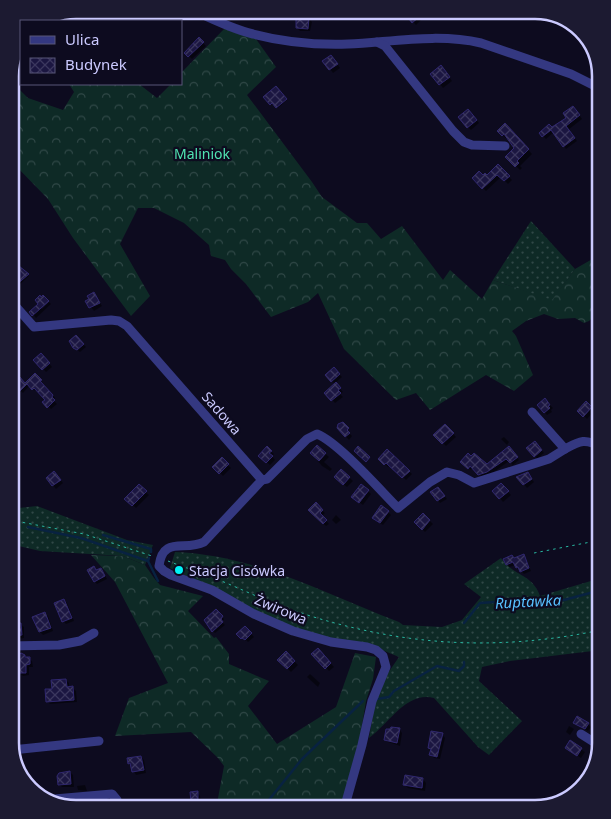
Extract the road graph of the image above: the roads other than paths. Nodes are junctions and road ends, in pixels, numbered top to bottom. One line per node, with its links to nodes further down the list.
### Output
1 (215, 19): 2 (street)
2 (376, 42): 3 (street); 4 (street)
3 (592, 84)
4 (505, 146)
5 (19, 310): 9 (street, Sadowa)
6 (532, 412): 8 (street)
7 (592, 443): 8 (street)
8 (565, 449): 9 (street)
9 (262, 480): 18 (street, Żwirowa)
10 (94, 633): 11 (street)
11 (19, 646)
12 (581, 734): 14 (street)
13 (99, 741): 15 (street)
14 (592, 741)
15 (19, 749)
16 (63, 798): 17 (street)
17 (117, 800)
18 (347, 800)

